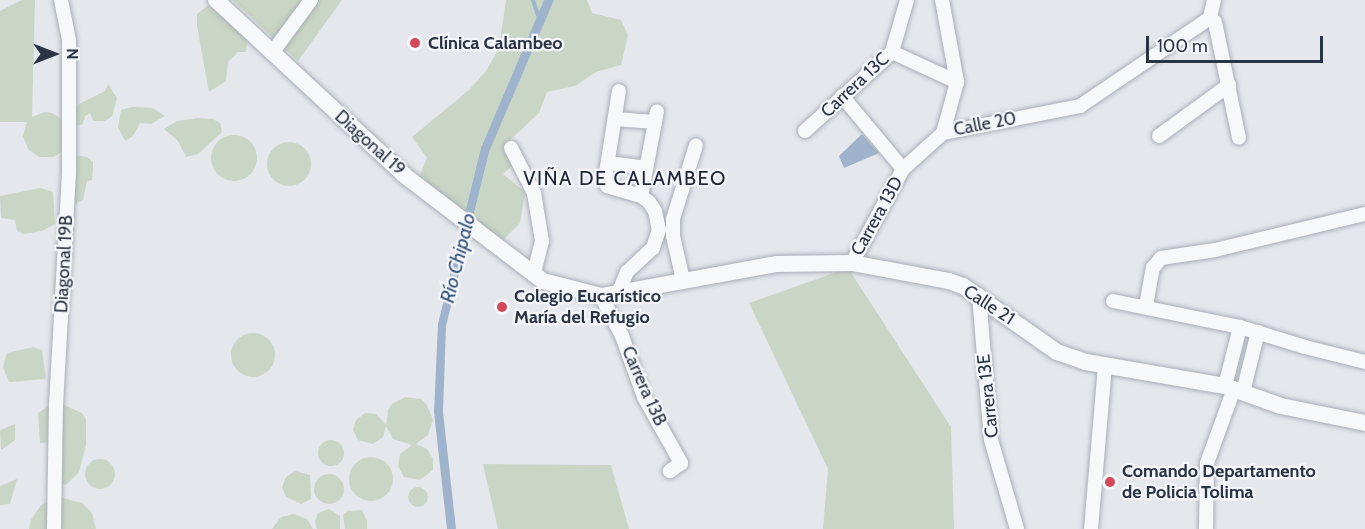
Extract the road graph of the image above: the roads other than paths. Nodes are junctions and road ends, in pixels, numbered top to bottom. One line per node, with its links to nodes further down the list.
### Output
1 (61, 0): 40 (street, Diagonal 19B)
2 (216, 0): 9 (street, Diagonal 19)
3 (311, 0): 9 (street)
4 (907, 0): 8 (street, Carrera 13C)
5 (942, 0): 10 (street)
6 (1214, 0): 7 (street)
7 (1210, 18): 11 (street); 16 (street, Calle 20)
8 (892, 52): 10 (street); 13 (street, Carrera 13C)
9 (272, 53): 27 (street, Diagonal 19)
10 (957, 82): 16 (street)
11 (1229, 85): 17 (street); 18 (street)
12 (619, 91): 14 (street)
13 (842, 96): 15 (street, Carrera 13C); 23 (street)
14 (615, 119): 21 (street); 22 (street)
15 (805, 131)
16 (942, 133): 23 (street, Calle 20)
17 (1159, 136)
18 (1239, 138)
19 (696, 145): 28 (street)
20 (511, 148): 27 (street)
21 (608, 163): 22 (street); 24 (street)
22 (646, 168): 24 (street)
23 (903, 169): 26 (street, Carrera 13D)
24 (641, 196): 29 (street)
25 (1365, 214): 32 (street)
26 (852, 263): 28 (street, Calle 21); 30 (street, Calle 21)
27 (534, 274): 29 (street, Calle 21)
28 (682, 280): 29 (street, Calle 21)
29 (610, 295): 39 (street, Carrera 13B)
30 (979, 296): 36 (street, Calle 21); 41 (street, Carrera 13E)
31 (1113, 301): 32 (street)
32 (1146, 306): 33 (street)
33 (1240, 327): 34 (street); 37 (street)
34 (1258, 332): 35 (street); 37 (street)
35 (1365, 362)
36 (1105, 366): 37 (street, Calle 21); 42 (street)
37 (1234, 389): 38 (street, Calle 21); 43 (street)
38 (1365, 423)
39 (670, 471)
40 (54, 529)
41 (1017, 529)
42 (1091, 529)
43 (1206, 529)

